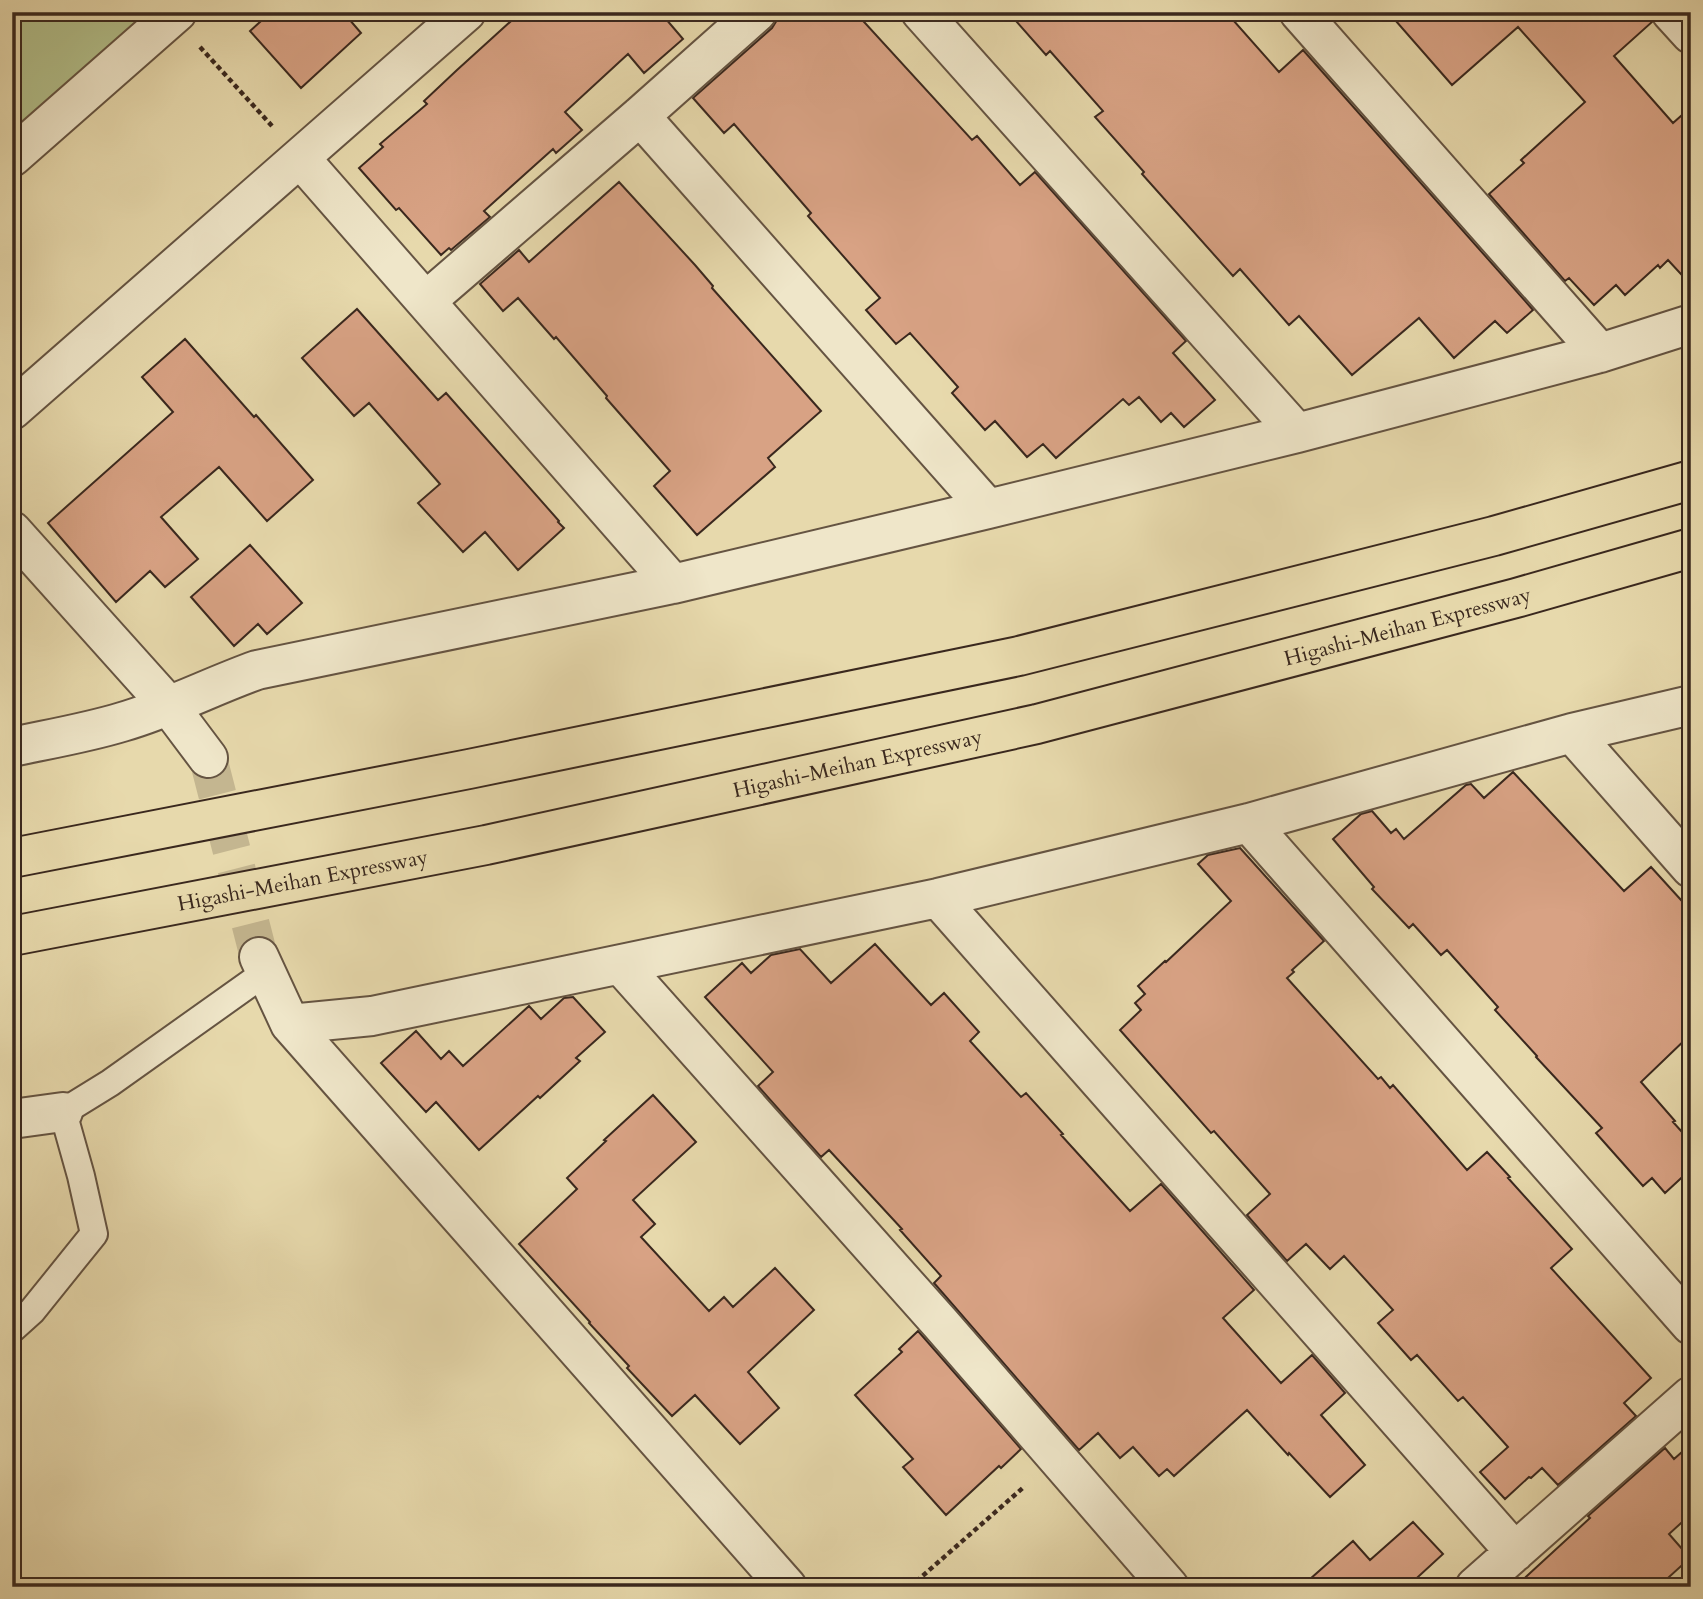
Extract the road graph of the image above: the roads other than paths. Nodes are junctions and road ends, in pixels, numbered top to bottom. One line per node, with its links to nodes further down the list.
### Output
1 (466, 12): 10 (street)
2 (757, 12): 8 (street)
3 (921, 12): 15 (street)
4 (1299, 12): 13 (street)
5 (1671, 12): 7 (street)
6 (174, 14): 9 (street)
7 (1691, 34)
8 (640, 116): 11 (street); 17 (street)
9 (12, 157)
10 (300, 158): 11 (street); 14 (street)
11 (426, 301): 20 (street)
12 (1691, 324): 13 (street)
13 (1600, 353): 15 (street)
14 (12, 410)
15 (1297, 433): 17 (street)
16 (1691, 480): 27 (highway)
17 (988, 509): 20 (street)
18 (12, 531): 22 (street)
19 (1691, 548): 30 (highway, Higashi-Meihan Expressway)
20 (673, 584): 22 (street)
21 (1691, 705): 23 (street)
22 (169, 706): 24 (street); 25 (street)
23 (1572, 733): 26 (street); 28 (street)
24 (12, 747)
25 (208, 758)
26 (1249, 823): 29 (street); 36 (street)
27 (12, 858)
28 (1691, 868)
29 (938, 898): 32 (street); 39 (street)
30 (12, 936)
31 (262, 964): 33 (street); 34 (lane)
32 (621, 965): 33 (street); 41 (street)
33 (290, 1024): 40 (street)
34 (63, 1112): 35 (street); 37 (lane)
35 (12, 1119)
36 (1691, 1325)
37 (12, 1329)
38 (1691, 1396): 39 (street)
39 (1515, 1552): 42 (street)
40 (787, 1587)
41 (1169, 1587)
42 (1475, 1587)

